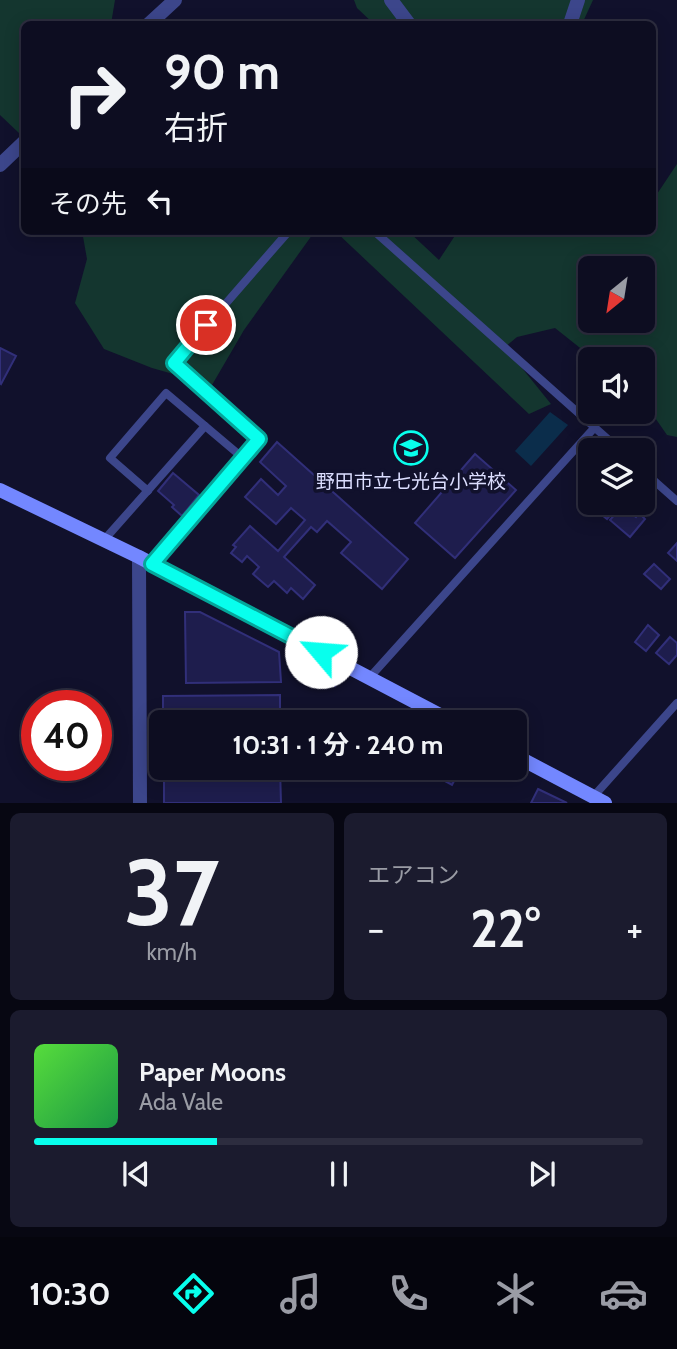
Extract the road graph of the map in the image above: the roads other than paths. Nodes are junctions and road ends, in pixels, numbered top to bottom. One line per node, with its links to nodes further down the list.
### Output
1 (175, 0): 4 (street)
2 (391, 0): 5 (street)
3 (578, 0): 6 (street)
4 (152, 21)
5 (407, 21)
6 (571, 21)
7 (21, 145): 8 (street)
8 (0, 165)
9 (286, 235): 14 (lane)
10 (379, 235): 12 (lane)
11 (205, 426): 14 (lane); 17 (lane); 17 (lane)
12 (595, 427): 13 (lane); 21 (lane)
13 (607, 438)
14 (243, 458): 20 (lane)
15 (655, 482): 18 (lane)
16 (0, 490): 19 (street)
17 (148, 491): 19 (lane)
18 (677, 501)
19 (104, 540): 20 (street)
20 (145, 561): 21 (street); 26 (street)
21 (370, 677): 23 (street)
22 (677, 703): 25 (lane)
23 (431, 710)
24 (527, 762): 25 (street)
25 (599, 800)
26 (140, 803)

